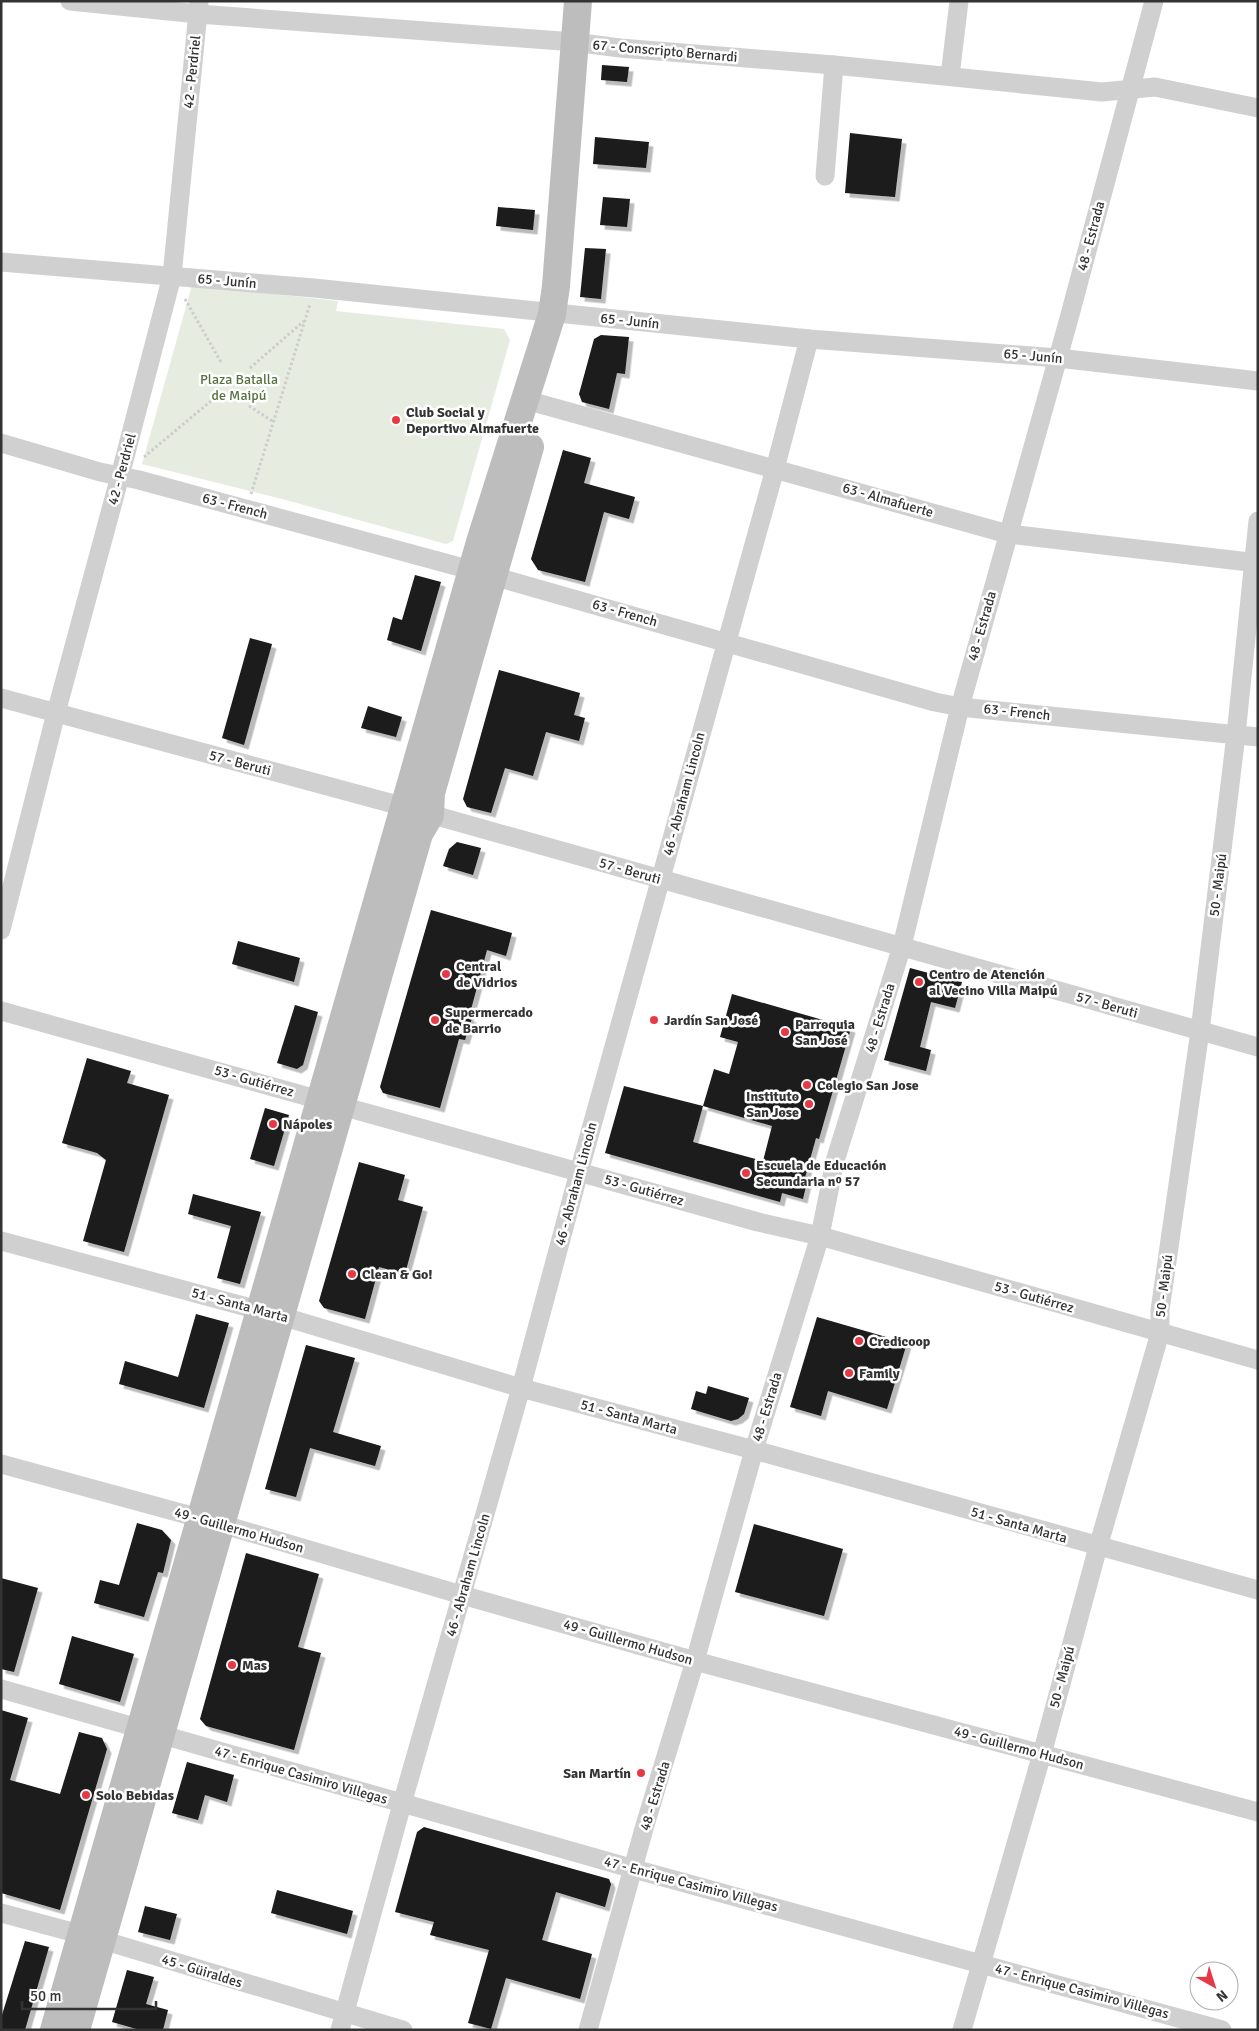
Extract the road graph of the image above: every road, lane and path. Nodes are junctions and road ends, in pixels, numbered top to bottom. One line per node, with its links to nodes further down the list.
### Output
1 (70, 1): 5 (street, 67 - Conscripto Bernardi)
2 (578, 1): 6 (main road)
3 (959, 1): 8 (street)
4 (1154, 1): 9 (street, 48 - Estrada)
5 (199, 7): 6 (street, 67 - Conscripto Bernardi); 13 (street, 42 - Perdriel)
6 (574, 42): 7 (street, 67 - Conscripto Bernardi); 15 (main road)
7 (834, 65): 8 (street, 67 - Conscripto Bernardi); 11 (street)
8 (950, 76): 9 (street, 67 - Conscripto Bernardi)
9 (1130, 89): 10 (street, 67 - Conscripto Bernardi); 18 (street, 48 - Estrada)
10 (1258, 108)
11 (825, 176)
12 (1, 262): 13 (street, 65 - Junín)
13 (172, 276): 14 (street, 65 - Junín); 19 (path); 28 (street, 42 - Perdriel)
14 (314, 288): 15 (street, 65 - Junín); 16 (path)
15 (552, 314): 17 (street, 65 - Junín); 23 (main road)
16 (305, 320): 20 (path); 25 (path)
17 (809, 339): 18 (street, 65 - Junín); 27 (street, 46 - Abraham Lincoln)
18 (1058, 358): 21 (street, 65 - Junín); 31 (street, 48 - Estrada)
19 (222, 364)
20 (250, 368)
21 (1258, 381)
22 (211, 401): 28 (path)
23 (534, 402): 27 (street, 63 - Almafuerte); 33 (main road)
24 (249, 406): 25 (path)
25 (274, 422): 29 (path)
26 (1, 443): 28 (street, 63 - French)
27 (775, 469): 31 (street, 63 - Almafuerte); 34 (street, 46 - Abraham Lincoln)
28 (120, 476): 29 (street, 63 - French); 37 (street, 42 - Perdriel)
29 (246, 509): 33 (street, 63 - French)
30 (1258, 521): 32 (street, 50 - Maipú)
31 (1008, 534): 32 (street, 63 - Almafuerte); 36 (street, 48 - Estrada)
32 (1256, 563): 38 (street, 50 - Maipú)
33 (482, 574): 34 (street, 63 - French); 40 (main road); 41 (main road)
34 (726, 642): 36 (street, 63 - French); 42 (street, 46 - Abraham Lincoln)
35 (1, 698): 37 (street, 57 - Beruti)
36 (960, 707): 38 (street, 63 - French); 44 (street, 48 - Estrada)
37 (56, 713): 40 (street, 57 - Beruti); 43 (street, 42 - Perdriel)
38 (1236, 735): 39 (street, 63 - French); 46 (street, 50 - Maipú)
39 (1258, 737)
40 (404, 807): 41 (street, 57 - Beruti); 48 (main road)
41 (430, 815): 42 (street, 57 - Beruti); 48 (main road)
42 (661, 880): 44 (street, 57 - Beruti); 49 (street, 46 - Abraham Lincoln)
43 (1, 930)
44 (902, 946): 46 (street, 57 - Beruti); 50 (street, 48 - Estrada)
45 (1, 1011): 48 (street, 53 - Gutiérrez)
46 (1200, 1031): 47 (street, 57 - Beruti); 53 (street, 50 - Maipú)
47 (1258, 1047)
48 (331, 1103): 49 (street, 53 - Gutiérrez); 52 (main road)
49 (579, 1172): 50 (street, 53 - Gutiérrez); 55 (street, 46 - Abraham Lincoln)
50 (820, 1236): 53 (street, 53 - Gutiérrez); 56 (street, 48 - Estrada)
51 (1, 1241): 52 (street, 51 - Santa Marta)
52 (270, 1313): 55 (street, 51 - Santa Marta); 58 (main road)
53 (1160, 1333): 54 (street, 53 - Gutiérrez); 59 (street, 50 - Maipú)
54 (1258, 1360)
55 (521, 1388): 56 (street, 51 - Santa Marta); 61 (street, 46 - Abraham Lincoln)
56 (754, 1450): 59 (street, 51 - Santa Marta); 62 (street, 48 - Estrada)
57 (1, 1464): 58 (street, 49 - Guillermo Hudson)
58 (211, 1521): 61 (street, 49 - Guillermo Hudson); 64 (main road)
59 (1098, 1547): 60 (street, 51 - Santa Marta); 65 (street, 50 - Maipú)
60 (1258, 1590)
61 (462, 1595): 62 (street, 49 - Guillermo Hudson); 66 (street, 46 - Abraham Lincoln)
62 (695, 1661): 65 (street, 49 - Guillermo Hudson); 68 (street, 48 - Estrada)
63 (1, 1689): 64 (street, 47 - Enrique Casimiro Villegas)
64 (150, 1732): 66 (street, 47 - Enrique Casimiro Villegas); 70 (main road)
65 (1042, 1754): 67 (street, 49 - Guillermo Hudson); 71 (street, 50 - Maipú)
66 (402, 1804): 68 (street, 47 - Enrique Casimiro Villegas); 72 (street, 46 - Abraham Lincoln)
67 (1258, 1812)
68 (634, 1869): 71 (street, 47 - Enrique Casimiro Villegas); 76 (street, 48 - Estrada)
69 (1, 1913): 70 (street, 45 - Güiraldes)
70 (92, 1938): 72 (street, 45 - Güiraldes); 73 (main road); 74 (main road)
71 (980, 1964): 77 (street, 50 - Maipú); 78 (street, 47 - Enrique Casimiro Villegas)
72 (342, 2022): 75 (street, 45 - Güiraldes)
73 (54, 2030)
74 (76, 2030)
75 (402, 2030)
76 (588, 2030)
77 (962, 2030)
78 (1222, 2030)

